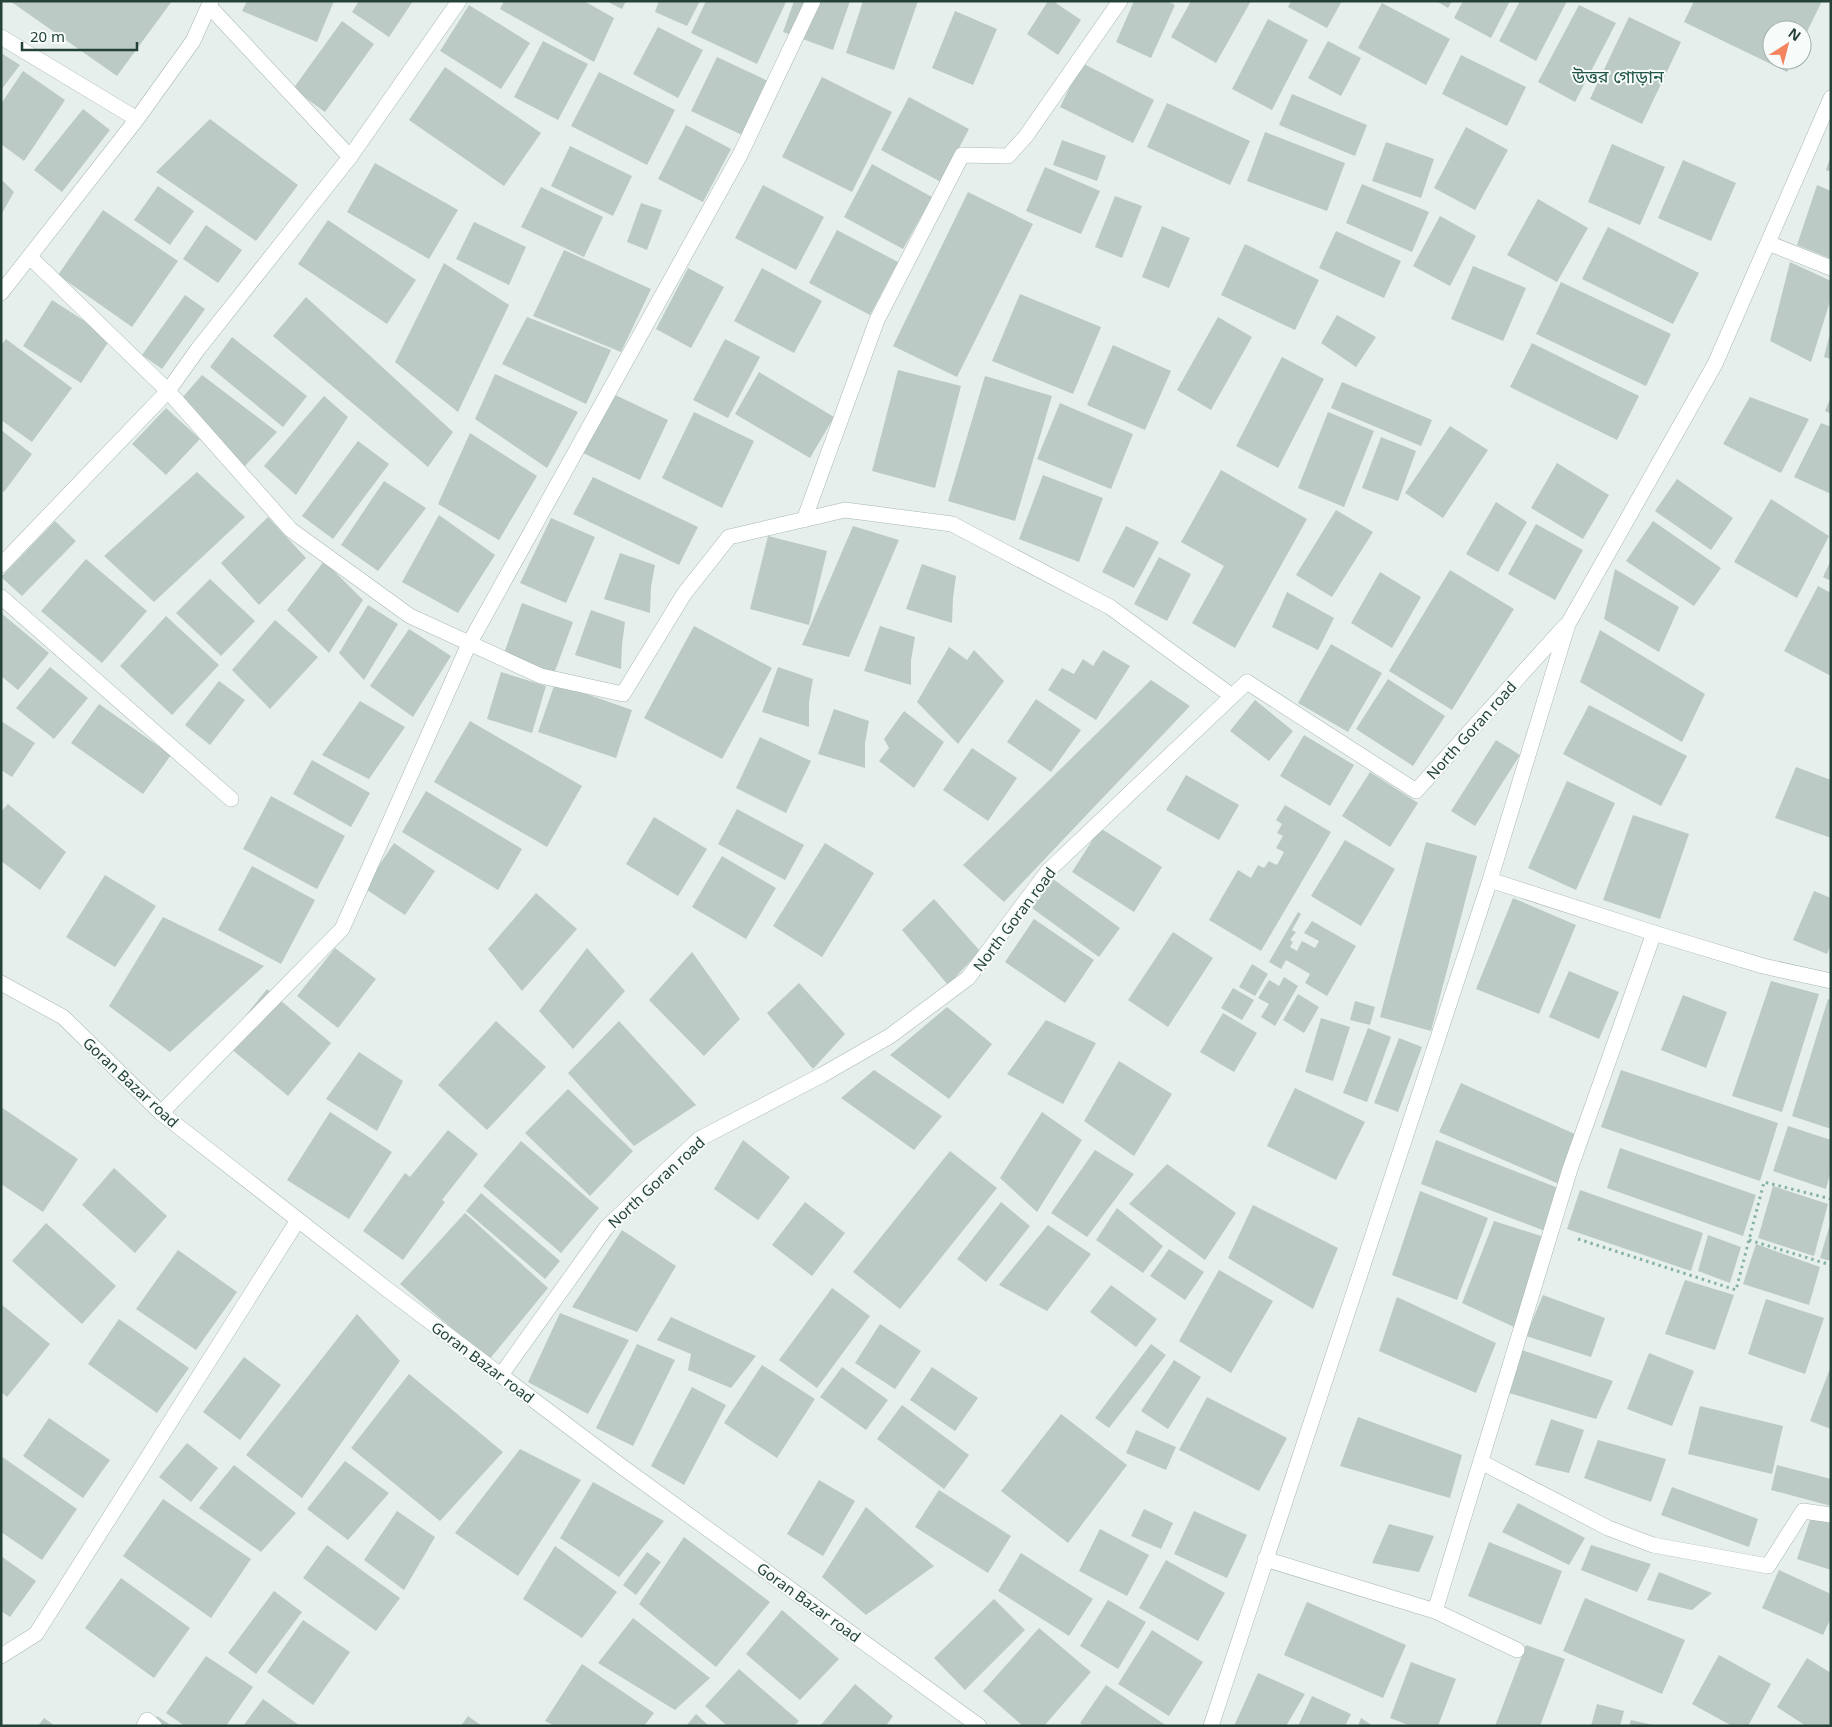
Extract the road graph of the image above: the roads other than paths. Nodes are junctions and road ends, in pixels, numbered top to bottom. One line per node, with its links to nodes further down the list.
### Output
1 (459, 1): 8 (street)
2 (813, 1): 18 (street)
3 (1120, 1): 14 (street)
4 (210, 3): 7 (street); 8 (street)
5 (1, 37): 7 (street)
6 (1831, 98): 9 (street)
7 (137, 119): 10 (street)
8 (350, 157): 13 (street)
9 (1768, 242): 11 (street); 17 (street)
10 (30, 257): 12 (street); 13 (street)
11 (1831, 268)
12 (1, 293)
13 (168, 391): 15 (street); 18 (street)
14 (804, 520): 18 (street); 19 (street)
15 (1, 565)
16 (1, 597): 20 (street)
17 (1568, 624): 19 (street, North Goran road); 21 (street)
18 (469, 644): 25 (street)
19 (1232, 696): 27 (street, North Goran road)
20 (231, 799)
21 (1490, 880): 22 (street); 30 (street)
22 (1654, 933): 23 (street); 28 (street)
23 (1831, 981)
24 (1, 983): 25 (street, Goran Bazar road)
25 (161, 1113): 26 (street, Goran Bazar road)
26 (298, 1220): 27 (street, Goran Bazar road); 33 (street)
27 (501, 1375): 36 (street, Goran Bazar road)
28 (1481, 1462): 29 (street); 31 (street)
29 (1831, 1515)
30 (1265, 1559): 31 (street); 37 (street)
31 (1435, 1611): 32 (street)
32 (1517, 1650)
33 (1, 1656)
34 (144, 1726): 35 (street)
35 (154, 1726)
36 (979, 1726)
37 (1211, 1726)

